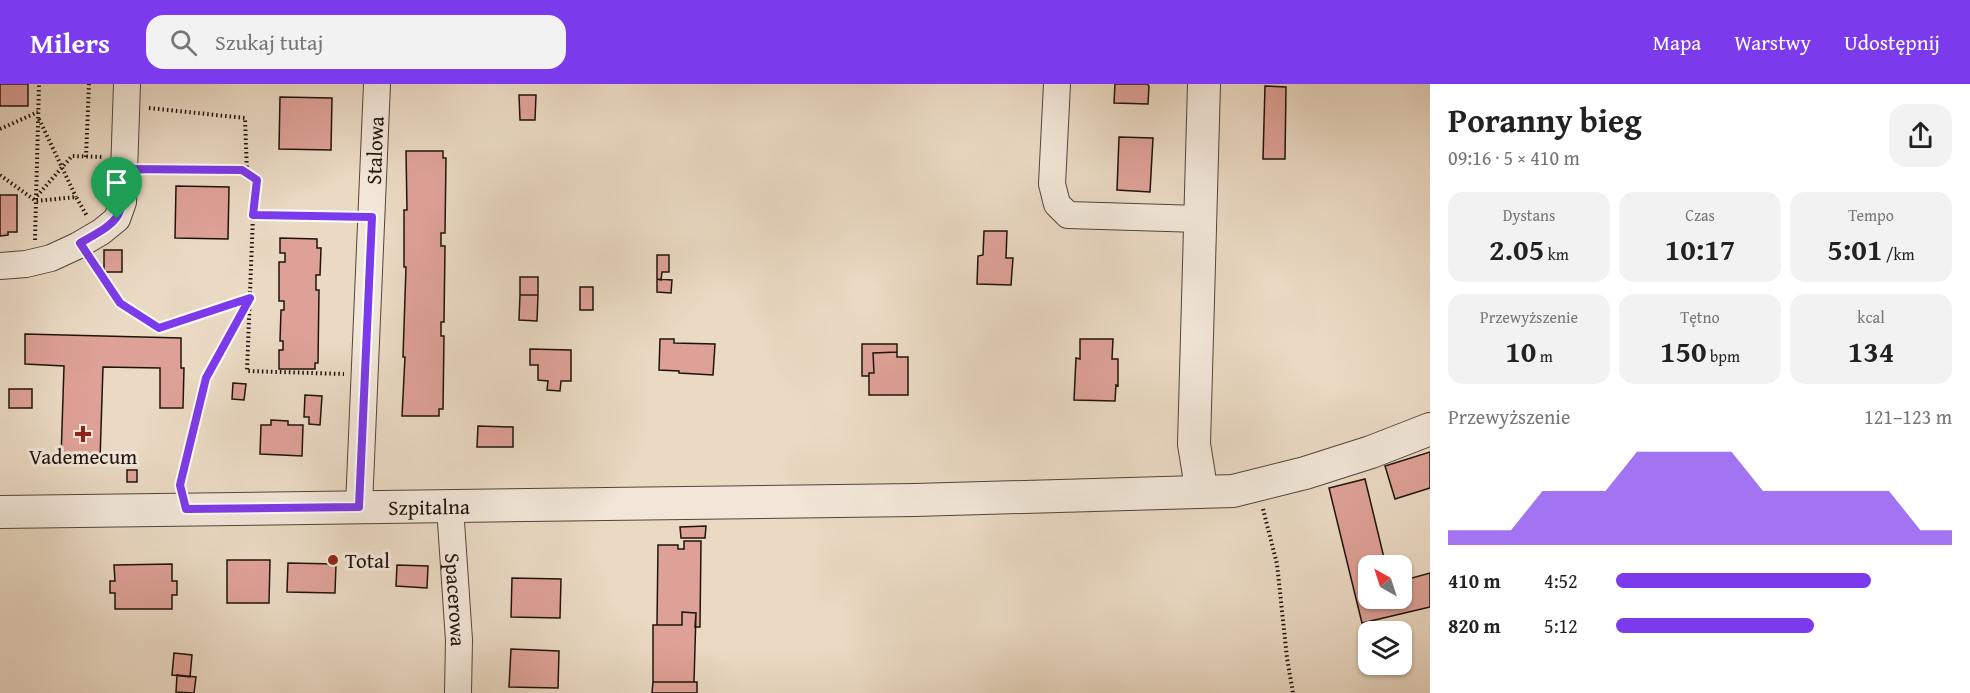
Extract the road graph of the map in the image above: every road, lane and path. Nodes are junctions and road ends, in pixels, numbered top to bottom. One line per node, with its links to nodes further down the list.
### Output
1 (39, 84): 7 (path)
2 (89, 84): 9 (path)
3 (377, 84): 17 (street, Stalowa)
4 (1057, 84): 18 (street)
5 (1204, 84): 18 (street)
6 (126, 95): 10 (street); 12 (path)
7 (38, 115): 8 (path); 11 (path); 15 (path)
8 (0, 129)
9 (86, 157): 10 (path); 11 (path)
10 (124, 164): 12 (path); 19 (street)
11 (62, 166): 14 (path); 15 (path)
12 (247, 174): 16 (path)
13 (0, 175): 15 (path)
14 (76, 197): 15 (path); 19 (path)
15 (36, 199): 20 (path)
16 (253, 215): 17 (path); 22 (path)
17 (372, 217): 23 (street, Stalowa)
18 (1200, 219): 26 (street)
19 (88, 239): 20 (street); 22 (path)
20 (34, 262): 21 (street)
21 (0, 266)
22 (250, 298): 23 (path); 29 (path)
23 (366, 375): 27 (street, Stalowa)
24 (1430, 429): 25 (street, Szpitalna)
25 (1257, 485): 26 (street, Szpitalna); 32 (path)
26 (1198, 492): 28 (street, Szpitalna)
27 (360, 496): 28 (street, Szpitalna); 29 (street, Szpitalna)
28 (450, 507): 31 (street, Spacerowa)
29 (186, 509): 30 (street, Szpitalna)
30 (0, 512)
31 (458, 693)
32 (1293, 693)

